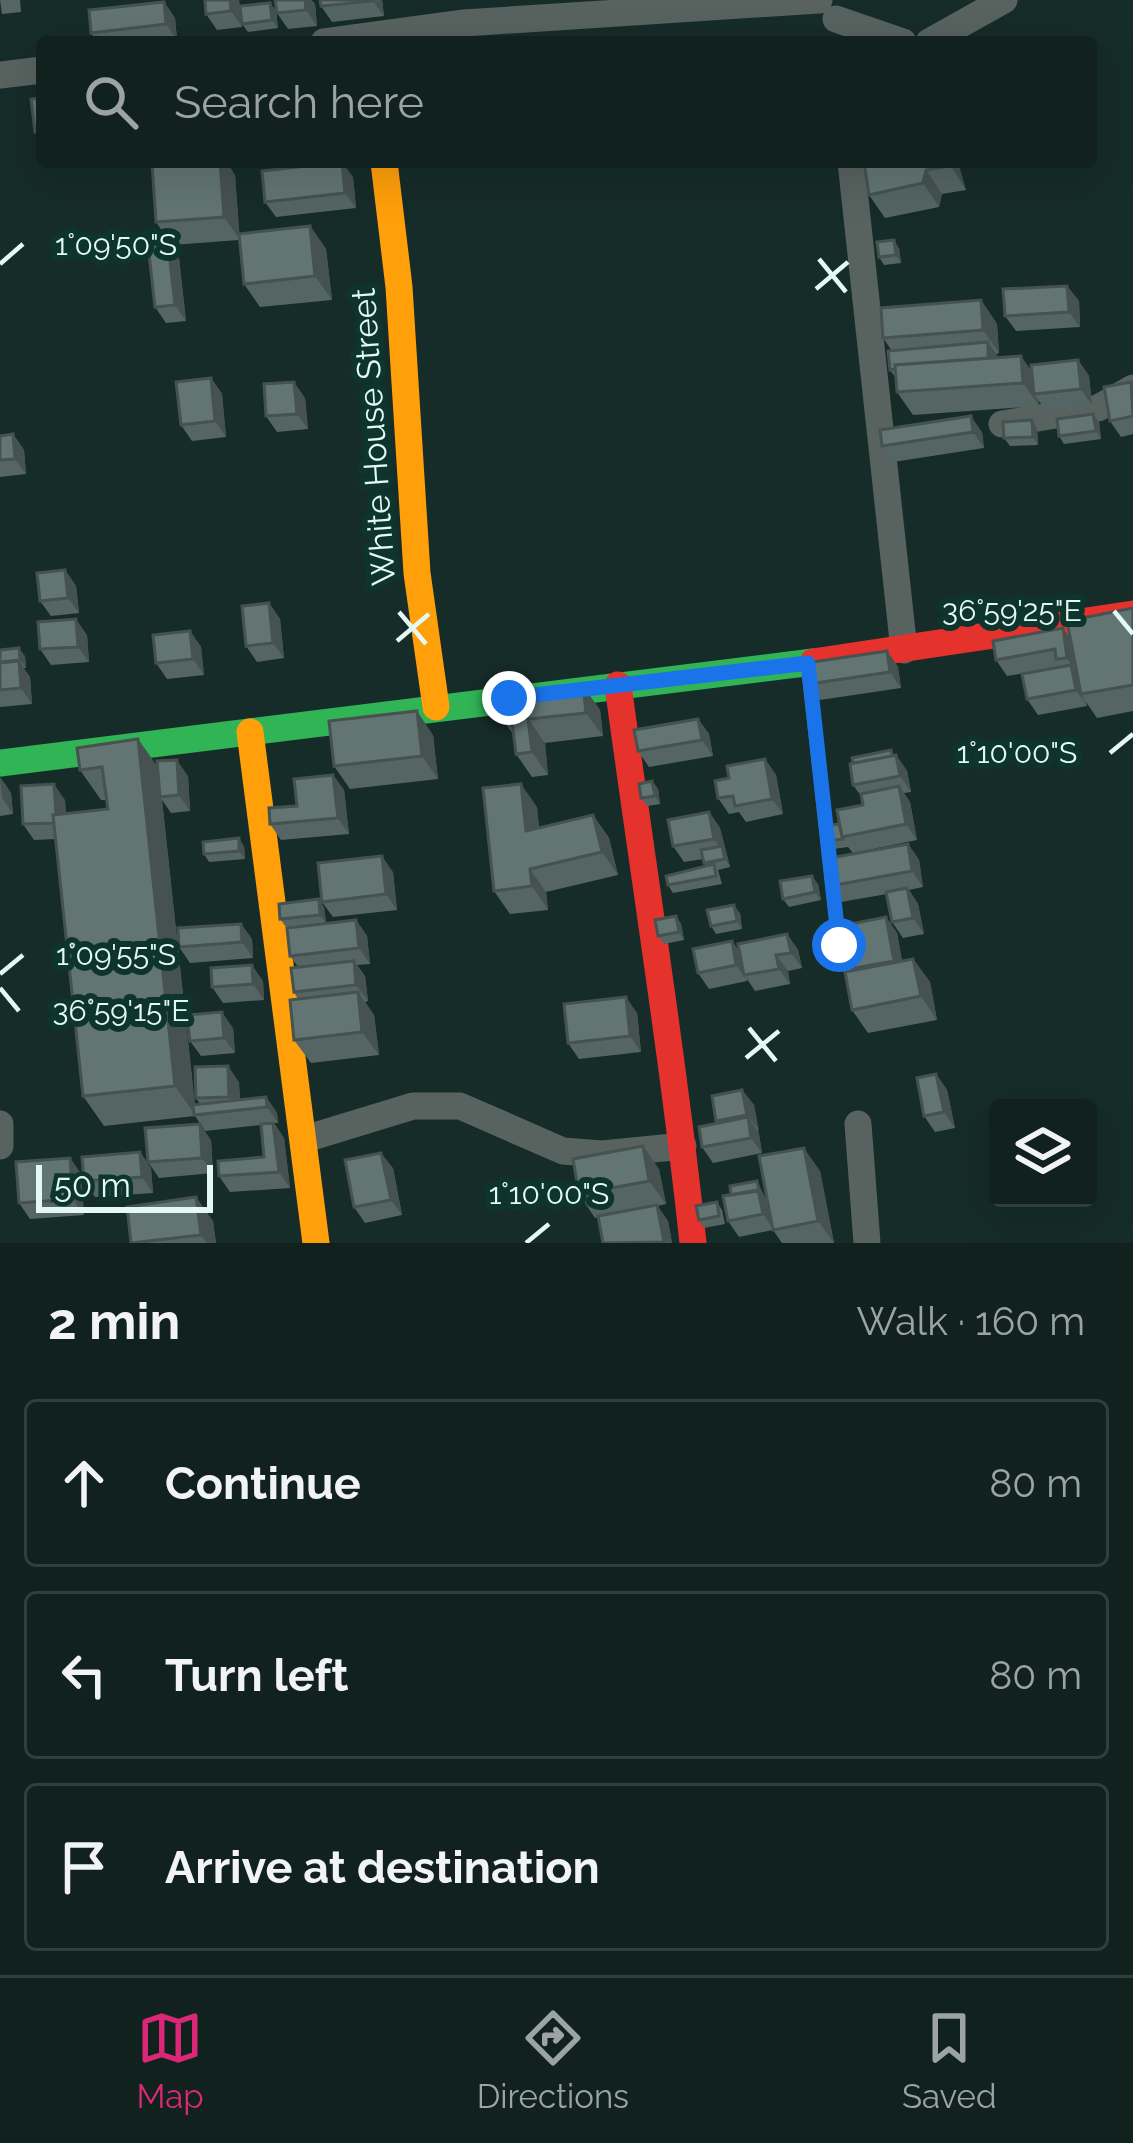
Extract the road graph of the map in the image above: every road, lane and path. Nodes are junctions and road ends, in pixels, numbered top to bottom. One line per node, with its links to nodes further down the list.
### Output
1 (1004, 0): 5 (street)
2 (832, 15): 3 (street); 4 (street)
3 (385, 36)
4 (887, 36)
5 (940, 36)
6 (36, 71): 7 (street)
7 (0, 75)
8 (385, 168): 16 (street, White House Street)
9 (852, 168): 13 (street)
10 (1133, 388): 11 (street)
11 (1002, 424)
12 (1133, 614): 13 (street)
13 (904, 650): 14 (street)
14 (808, 663): 15 (street); 19 (lane)
15 (618, 685): 16 (street); 24 (street)
16 (436, 707): 17 (street)
17 (250, 732): 18 (street); 22 (street)
18 (0, 763)
19 (839, 945)
20 (0, 1124): 23 (street)
21 (859, 1124): 27 (street)
22 (305, 1139): 24 (street); 25 (street)
23 (0, 1146)
24 (683, 1146): 26 (street)
25 (316, 1243)
26 (693, 1243)
27 (867, 1243)

